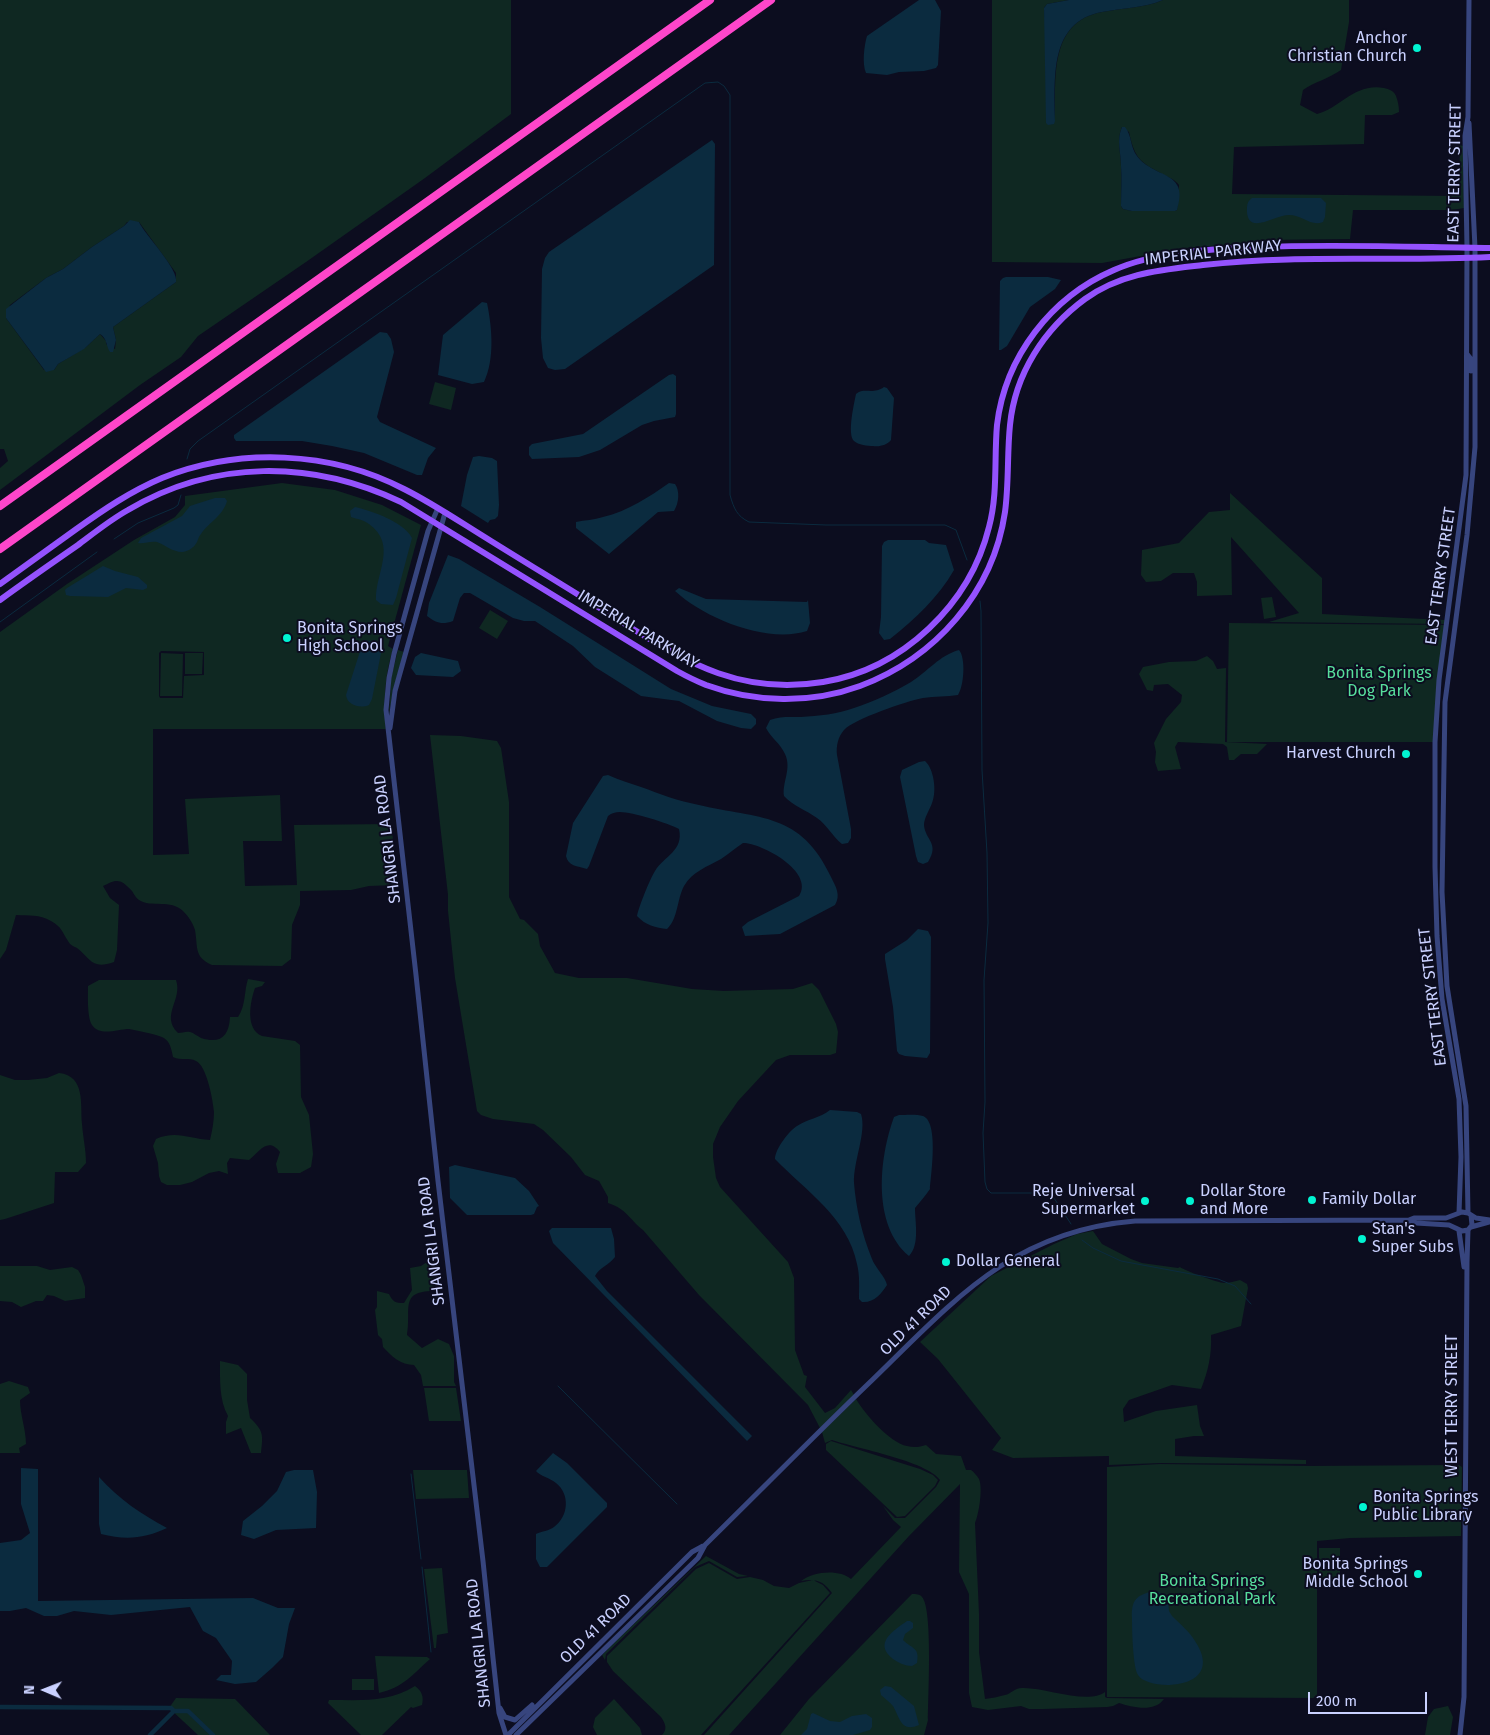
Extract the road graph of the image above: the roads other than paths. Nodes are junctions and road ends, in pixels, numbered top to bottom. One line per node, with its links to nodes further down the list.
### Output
1 (710, 0): 13 (highway)
2 (771, 0): 18 (highway)
3 (1469, 0): 4 (street, EAST TERRY STREET)
4 (1468, 118): 5 (street, EAST TERRY STREET); 6 (street)
5 (1467, 248): 6 (main road, IMPERIAL PARKWAY); 9 (street, EAST TERRY STREET); 15 (main road, IMPERIAL PARKWAY)
6 (1475, 248): 7 (main road, IMPERIAL PARKWAY); 10 (street)
7 (1490, 248)
8 (1490, 257): 10 (main road, IMPERIAL PARKWAY)
9 (1467, 258): 10 (main road, IMPERIAL PARKWAY); 11 (street, EAST TERRY STREET); 17 (main road, IMPERIAL PARKWAY)
10 (1475, 258): 12 (street)
11 (1467, 354): 12 (street); 22 (street, EAST TERRY STREET)
12 (1475, 399): 23 (street)
13 (0, 506)
14 (438, 508): 15 (main road, IMPERIAL PARKWAY); 16 (street, SHANGRI LA ROAD); 19 (main road, IMPERIAL PARKWAY)
15 (445, 513): 17 (street, SHANGRI LA ROAD)
16 (433, 521): 17 (main road, IMPERIAL PARKWAY); 20 (main road, IMPERIAL PARKWAY); 21 (street, SHANGRI LA ROAD)
17 (441, 526): 21 (street, SHANGRI LA ROAD)
18 (0, 549)
19 (0, 584)
20 (0, 600)
21 (390, 743): 31 (street, SHANGRI LA ROAD)
22 (1458, 1214): 23 (street); 24 (street, OLD 41 ROAD); 27 (street)
23 (1470, 1214): 25 (street); 26 (street)
24 (1409, 1220): 27 (street, OLD 41 ROAD); 29 (street, OLD 41 ROAD)
25 (1490, 1221): 26 (street)
26 (1470, 1229): 27 (street); 28 (street, WEST TERRY STREET)
27 (1458, 1230): 28 (street, WEST TERRY STREET)
28 (1466, 1286): 34 (street, WEST TERRY STREET)
29 (705, 1545): 30 (street, OLD 41 ROAD); 33 (street, OLD 41 ROAD)
30 (562, 1679): 31 (street); 32 (street, OLD 41 ROAD)
31 (498, 1703): 32 (street, SHANGRI LA ROAD)
32 (507, 1735)
33 (516, 1735)
34 (1460, 1735)

